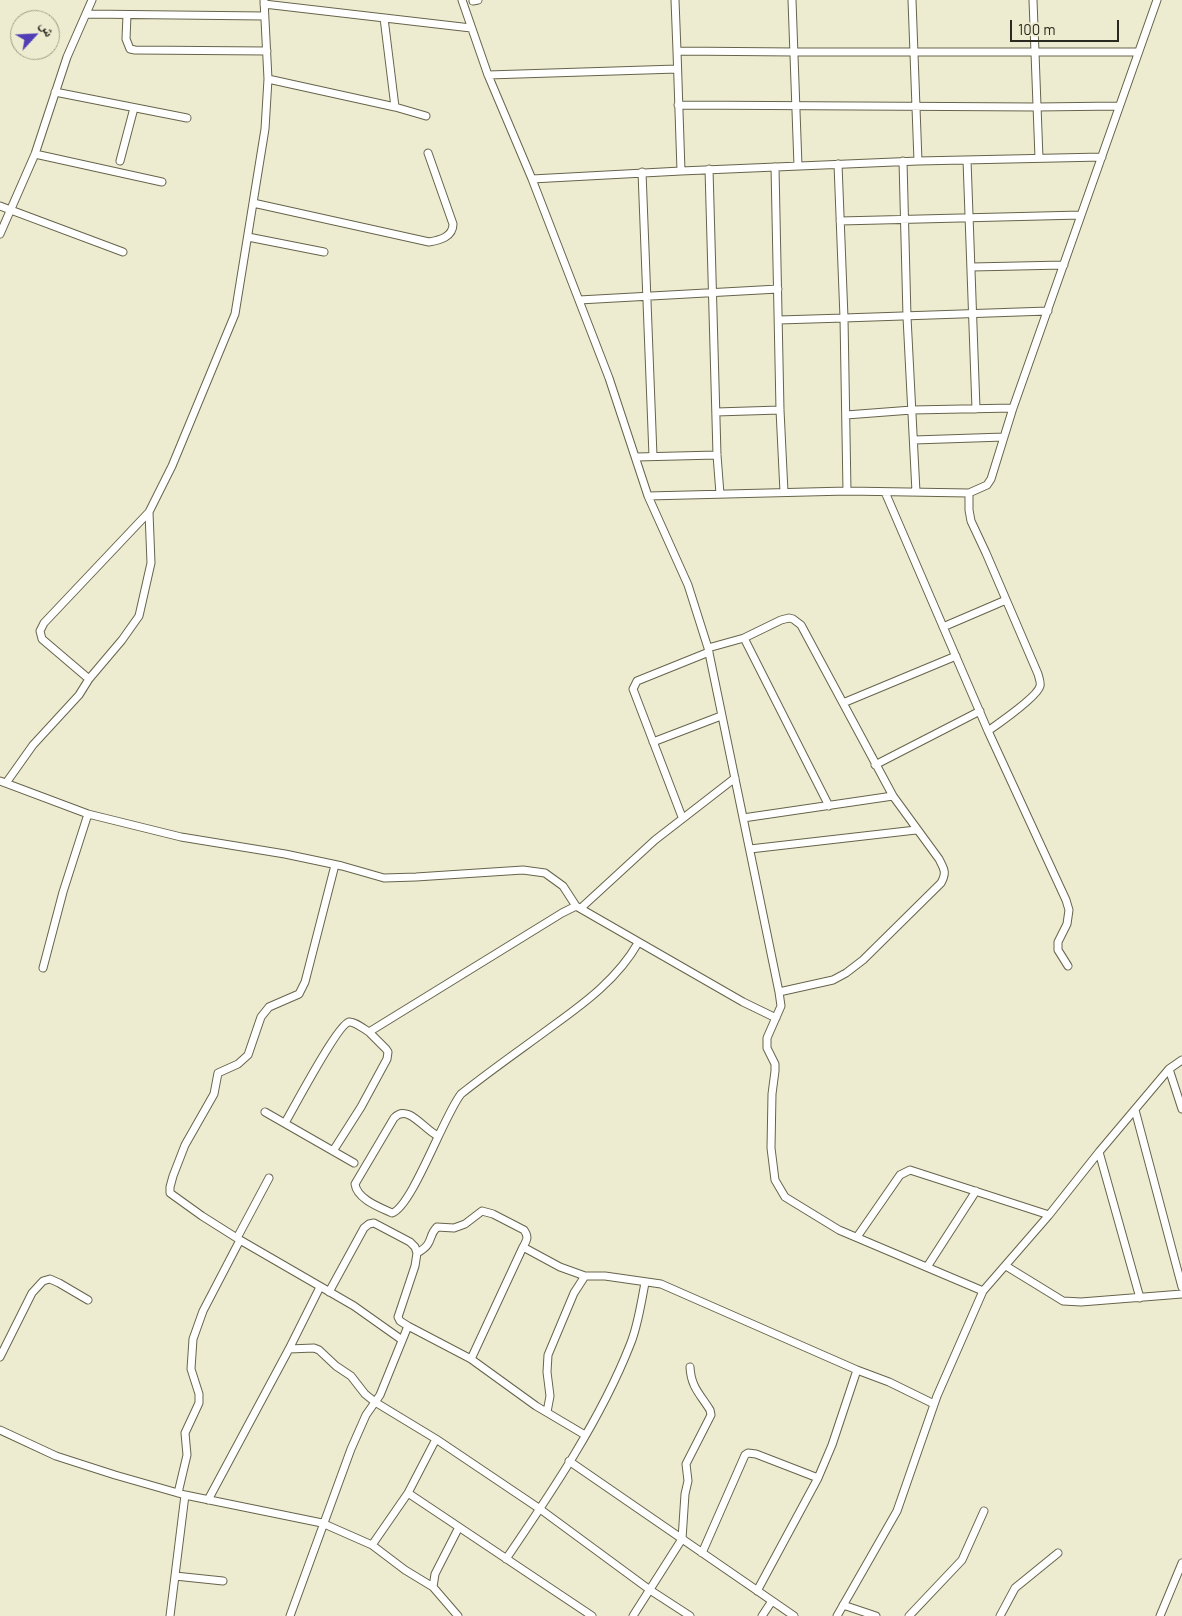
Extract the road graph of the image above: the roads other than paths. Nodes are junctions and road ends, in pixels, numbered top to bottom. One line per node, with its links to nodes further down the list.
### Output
1 (92, 0): 11 (street)
2 (462, 0): 15 (street)
3 (473, 0): 4 (street)
4 (478, 0)
5 (675, 0): 17 (street)
6 (792, 0): 18 (street)
7 (912, 0): 19 (street)
8 (1033, 0): 20 (street)
9 (1158, 0): 21 (street)
10 (264, 2): 13 (street); 14 (street)
11 (86, 14): 12 (street); 25 (street)
12 (127, 15): 13 (street); 16 (street)
13 (264, 16): 16 (street)
14 (384, 18): 15 (street); 29 (street)
15 (472, 28): 23 (street)
16 (267, 51): 24 (street)
17 (677, 51): 18 (street); 22 (street)
18 (794, 52): 19 (street); 27 (street)
19 (914, 52): 20 (street); 30 (street)
20 (1034, 52): 21 (street); 31 (street)
21 (1138, 52): 28 (street)
22 (677, 68): 23 (street); 26 (street)
23 (488, 75): 49 (street)
24 (268, 80): 29 (street); 51 (street)
25 (55, 92): 32 (street); 36 (street)
26 (678, 105): 27 (street); 47 (street)
27 (796, 105): 30 (street); 44 (street)
28 (1119, 106): 31 (street); 37 (street)
29 (395, 107): 33 (street)
30 (916, 107): 31 (street); 42 (street)
31 (1036, 107): 38 (street)
32 (134, 108): 34 (street); 40 (street)
33 (426, 116)
34 (187, 118)
35 (428, 152): 51 (street)
36 (35, 154): 50 (street); 53 (street)
37 (1102, 157): 38 (street); 54 (street)
38 (1038, 158): 39 (street)
39 (967, 160): 42 (street); 55 (street)
40 (120, 161)
41 (903, 161): 42 (street); 43 (street); 56 (street)
42 (918, 161)
43 (838, 164): 44 (street); 57 (street)
44 (798, 166): 45 (street)
45 (775, 167): 46 (street); 64 (street)
46 (708, 169): 47 (street); 65 (street)
47 (681, 170): 48 (street)
48 (642, 172): 49 (street); 66 (street)
49 (532, 179): 67 (street)
50 (162, 182)
51 (253, 203): 59 (street)
52 (0, 206): 53 (street)
53 (10, 210): 58 (street); 60 (street)
54 (1081, 215): 55 (street); 62 (street)
55 (970, 217): 56 (street); 63 (street)
56 (904, 220): 57 (street); 70 (street)
57 (840, 221): 71 (street)
58 (0, 234)
59 (248, 237): 61 (street); 91 (street)
60 (124, 252)
61 (324, 252)
62 (1064, 265): 63 (street); 68 (street)
63 (972, 268): 69 (street)
64 (778, 289): 65 (street); 72 (street)
65 (712, 293): 66 (street); 77 (street)
66 (648, 296): 67 (street); 82 (street)
67 (579, 300): 83 (street)
68 (1048, 311): 69 (street); 73 (street)
69 (973, 314): 70 (street); 74 (street)
70 (907, 317): 71 (street); 76 (street)
71 (844, 318): 72 (street); 78 (street)
72 (779, 320): 75 (street)
73 (1012, 408): 74 (street); 79 (street)
74 (976, 409): 76 (street)
75 (780, 410): 77 (street); 85 (street)
76 (912, 410): 78 (street); 80 (street)
77 (716, 412): 81 (street)
78 (846, 415): 84 (street)
79 (1004, 437): 80 (street); 88 (street)
80 (914, 440): 87 (street)
81 (717, 455): 82 (street); 89 (street)
82 (653, 456): 83 (street)
83 (636, 457): 90 (street)
84 (847, 491): 85 (street); 86 (street)
85 (784, 492): 89 (street)
86 (885, 492): 87 (street); 93 (street)
87 (916, 492): 88 (street)
88 (969, 493): 92 (street)
89 (720, 494): 90 (street)
90 (648, 496): 95 (street)
91 (149, 512): 97 (street); 97 (street)
92 (1006, 600): 93 (street); 101 (street)
93 (943, 627): 96 (street)
94 (744, 638): 95 (street); 98 (street); 107 (street)
95 (708, 650): 100 (street); 102 (street)
96 (956, 656): 98 (street); 99 (street)
97 (89, 678): 105 (street)
98 (843, 703): 103 (street)
99 (980, 711): 101 (street); 103 (street)
100 (721, 716): 102 (street); 104 (street)
101 (988, 731): 116 (street)
102 (653, 742): 109 (street)
103 (875, 765): 106 (street)
104 (735, 778): 109 (street); 110 (street)
105 (3, 782): 108 (street)
106 (893, 796): 107 (street); 111 (street)
107 (829, 806): 110 (street)
108 (88, 814): 113 (street); 117 (street)
109 (682, 818): 114 (street)
110 (743, 818): 112 (street)
111 (916, 830): 112 (street); 118 (street)
112 (750, 849): 118 (street)
113 (335, 865): 114 (street); 135 (street)
114 (579, 907): 115 (street); 120 (street)
115 (638, 943): 119 (street); 127 (street)
116 (1068, 966)
117 (43, 968)
118 (779, 992): 119 (street)
119 (776, 1018): 134 (street)
120 (369, 1032): 126 (street); 128 (street)
121 (1182, 1060): 122 (street)
122 (1169, 1069): 123 (street); 124 (street)
123 (1182, 1109)
124 (1135, 1110): 129 (street); 143 (street)
125 (265, 1112): 126 (street)
126 (285, 1123): 128 (street)
127 (438, 1136): 127 (street)
128 (333, 1151): 130 (street)
129 (1099, 1152): 133 (street); 147 (street)
130 (354, 1163)
131 (269, 1178): 135 (street)
132 (976, 1191): 133 (street); 134 (street); 139 (street)
133 (1049, 1215): 138 (street)
134 (857, 1237): 139 (street)
135 (239, 1239): 142 (street); 165 (street)
136 (523, 1248): 137 (street); 140 (street); 153 (street)
137 (417, 1253): 145 (street); 149 (street)
138 (1006, 1266): 144 (street); 147 (street)
139 (927, 1267): 144 (street)
140 (586, 1276): 141 (street); 158 (street)
141 (646, 1283): 155 (street); 160 (street)
142 (320, 1286): 145 (street); 151 (street)
143 (1182, 1286)
144 (983, 1290): 157 (street)
145 (329, 1292): 150 (street)
146 (1182, 1294): 147 (street)
147 (1140, 1298)
148 (88, 1300): 152 (street)
149 (408, 1326): 150 (street); 153 (street)
150 (402, 1340): 156 (street)
151 (290, 1349): 156 (street); 166 (street)
152 (0, 1357)
153 (471, 1359): 158 (street)
154 (690, 1367): 171 (street)
155 (857, 1370): 157 (street); 163 (street)
156 (375, 1402): 161 (street); 169 (street)
157 (934, 1404): 183 (street)
158 (548, 1412): 160 (street)
159 (0, 1430): 165 (street)
160 (585, 1435): 162 (street)
161 (436, 1439): 164 (street); 167 (street)
162 (569, 1460): 167 (street); 171 (street)
163 (818, 1478): 173 (street); 181 (street)
164 (408, 1493): 170 (street); 172 (street)
165 (181, 1494): 166 (street); 177 (street)
166 (208, 1500): 169 (street)
167 (540, 1509): 175 (street); 180 (street)
168 (984, 1511): 194 (street)
169 (322, 1523): 172 (street); 185 (street)
170 (459, 1527): 175 (street); 179 (street)
171 (682, 1539): 173 (street); 180 (street)
172 (372, 1545): 179 (street)
173 (702, 1553): 181 (street)
174 (1058, 1553): 195 (street)
175 (506, 1559): 187 (street)
176 (1182, 1563): 196 (street)
177 (175, 1576): 178 (street); 184 (street)
178 (223, 1581)
179 (433, 1587): 186 (street)
180 (650, 1590): 188 (street); 189 (street)
181 (757, 1591): 182 (street)
182 (772, 1601): 190 (street); 191 (street)
183 (844, 1605): 192 (street); 193 (street)
184 (170, 1616)
185 (290, 1616)
186 (458, 1616)
187 (592, 1616)
188 (633, 1616)
189 (690, 1616)
190 (762, 1616)
191 (794, 1616)
192 (837, 1616)
193 (876, 1616)
194 (909, 1616)
195 (1000, 1616)
196 (1160, 1616)

